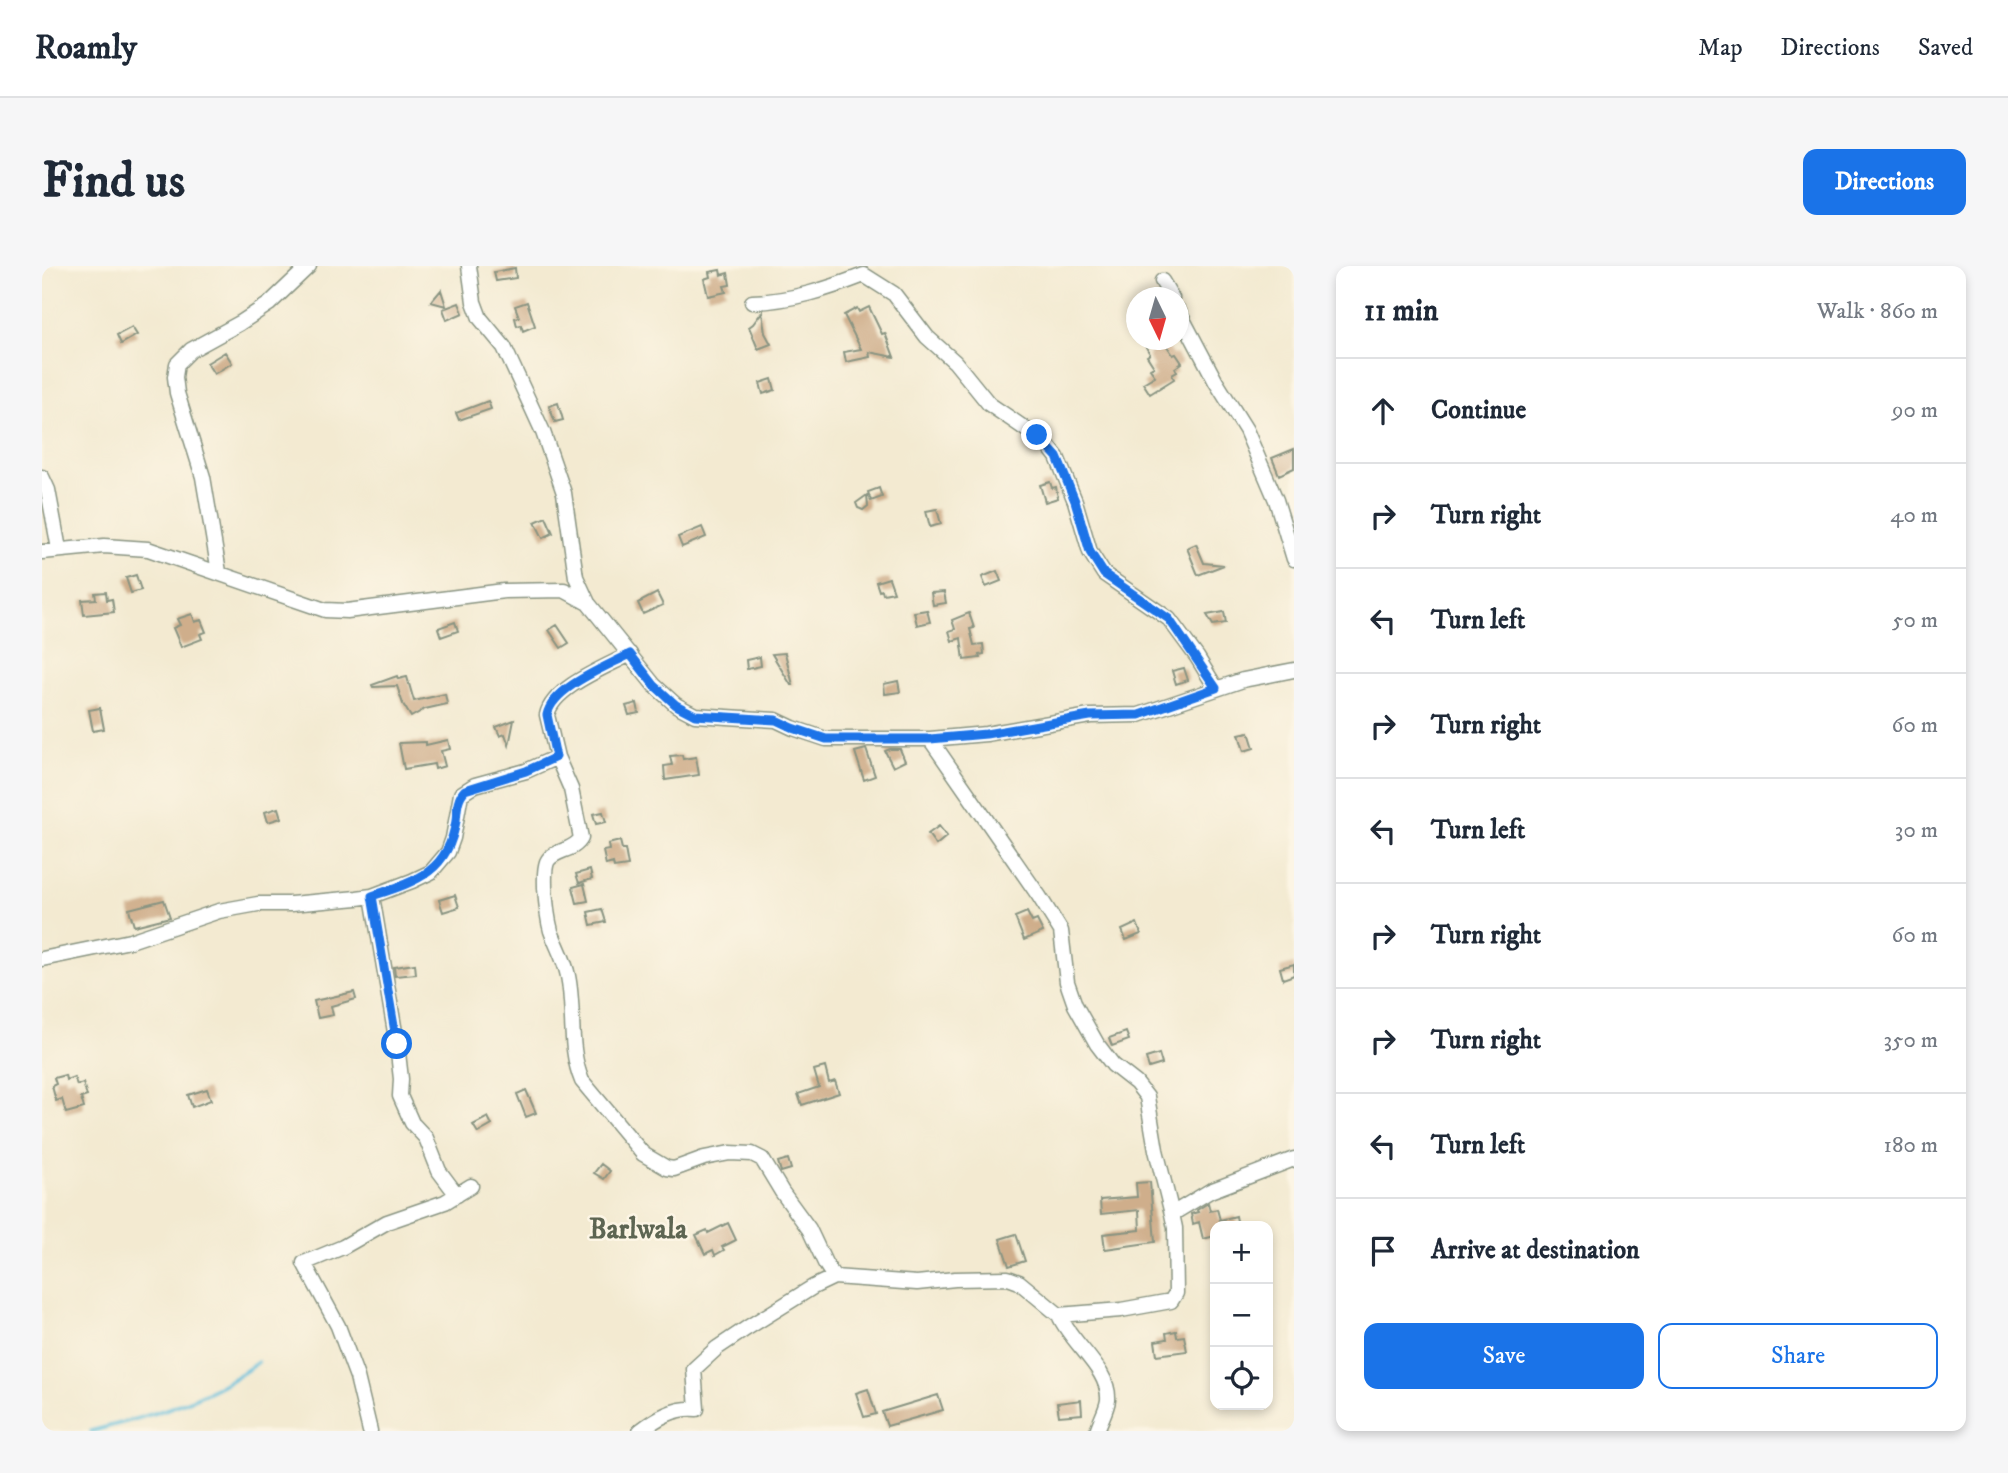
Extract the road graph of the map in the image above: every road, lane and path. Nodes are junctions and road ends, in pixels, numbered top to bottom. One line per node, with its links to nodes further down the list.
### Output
1 (309, 266): 12 (street)
2 (469, 266): 13 (street)
3 (864, 270): 6 (street); 16 (street)
4 (1162, 281): 5 (street)
5 (1166, 287)
6 (752, 302)
7 (1189, 331): 11 (street)
8 (42, 477): 9 (street)
9 (59, 549): 10 (street); 12 (street)
10 (42, 552)
11 (1294, 559)
12 (219, 572): 13 (street)
13 (588, 603): 14 (street)
14 (630, 654): 17 (street); 18 (street)
15 (1294, 670): 16 (street)
16 (1216, 688): 17 (street)
17 (930, 739): 24 (street)
18 (556, 757): 19 (street); 25 (street)
19 (372, 896): 20 (street); 23 (street)
20 (42, 959)
21 (1294, 1159): 24 (street)
22 (471, 1186): 23 (street)
23 (457, 1195): 27 (street)
24 (1172, 1214): 26 (street)
25 (834, 1277): 26 (street); 28 (street)
26 (1059, 1315): 29 (street)
27 (370, 1431)
28 (640, 1431)
29 (1097, 1431)

